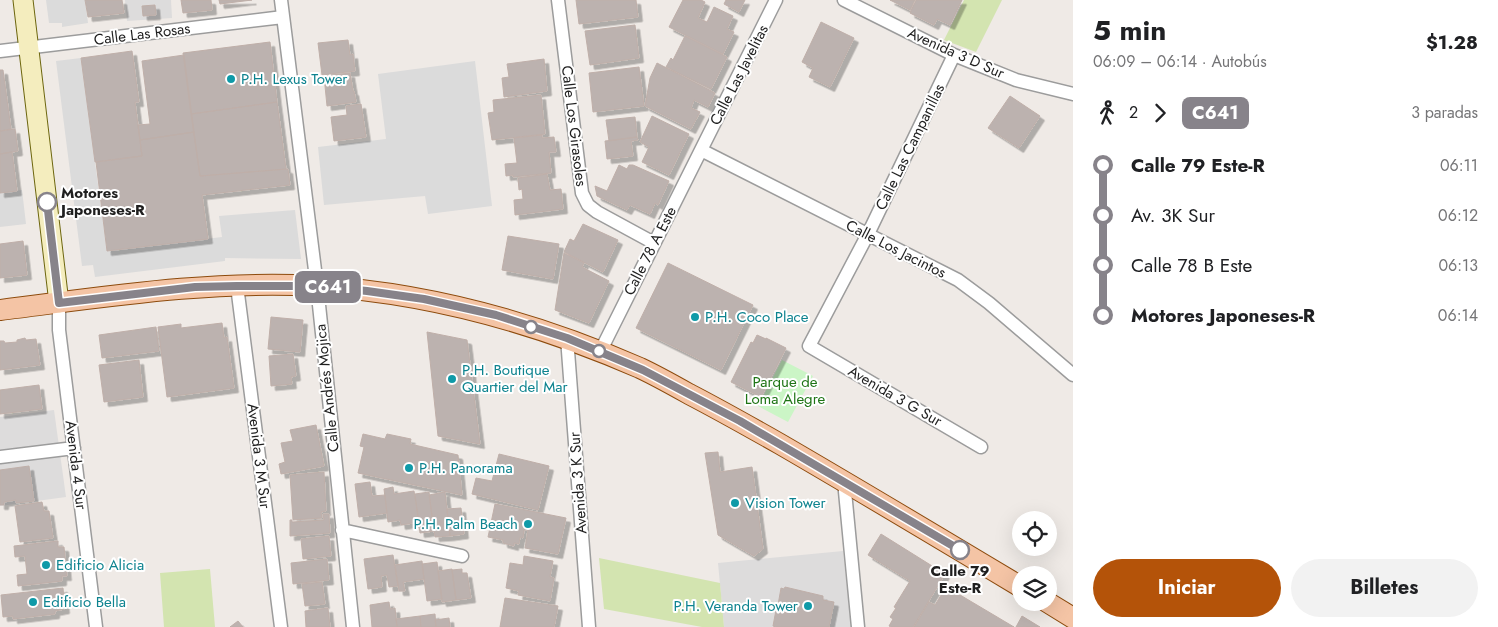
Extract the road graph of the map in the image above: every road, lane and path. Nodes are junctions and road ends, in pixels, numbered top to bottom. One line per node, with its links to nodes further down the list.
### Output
1 (23, 0): 7 (main road)
2 (281, 0): 6 (street, Calle Andrés Mojica)
3 (558, 0): 13 (street, Calle Los Girasoles)
4 (776, 0): 11 (street, Calle Las Javelitas)
5 (844, 0): 9 (street, Avenida 3 D Sur)
6 (283, 17): 7 (street, Calle Las Rosas); 15 (street, Calle Andrés Mojica)
7 (28, 47): 8 (street, Calle Las Rosas); 16 (main road)
8 (0, 50)
9 (954, 55): 10 (street, Avenida 3 D Sur); 12 (street, Calle Las Campanillas)
10 (1073, 94)
11 (701, 150): 12 (street, Calle Los Jacintos); 13 (street, Calle 78 A Este)
12 (868, 234): 19 (street, Calle Las Campanillas); 21 (street, Calle Los Jacintos)
13 (654, 243): 20 (street, Calle 78 A Este)
14 (237, 286): 15 (main road); 16 (main road); 32 (street, Avenida 3 M Sur)
15 (317, 286): 18 (main road); 26 (street, Calle Andrés Mojica)
16 (59, 303): 17 (main road); 23 (street, Avenida 4 Sur)
17 (0, 310)
18 (567, 338): 20 (main road); 34 (street, Avenida 3 K Sur)
19 (809, 346): 22 (street, Avenida 3 G Sur)
20 (600, 352): 25 (main road)
21 (1073, 375)
22 (981, 446)
23 (74, 448): 24 (street); 31 (street, Avenida 4 Sur)
24 (0, 457)
25 (844, 481): 28 (main road); 35 (street)
26 (342, 530): 27 (street); 33 (street, Calle Andrés Mojica)
27 (462, 556)
28 (1012, 582)
29 (1057, 608): 30 (main road)
30 (1073, 618)
31 (96, 627)
32 (281, 627)
33 (353, 627)
34 (589, 627)
35 (858, 627)

